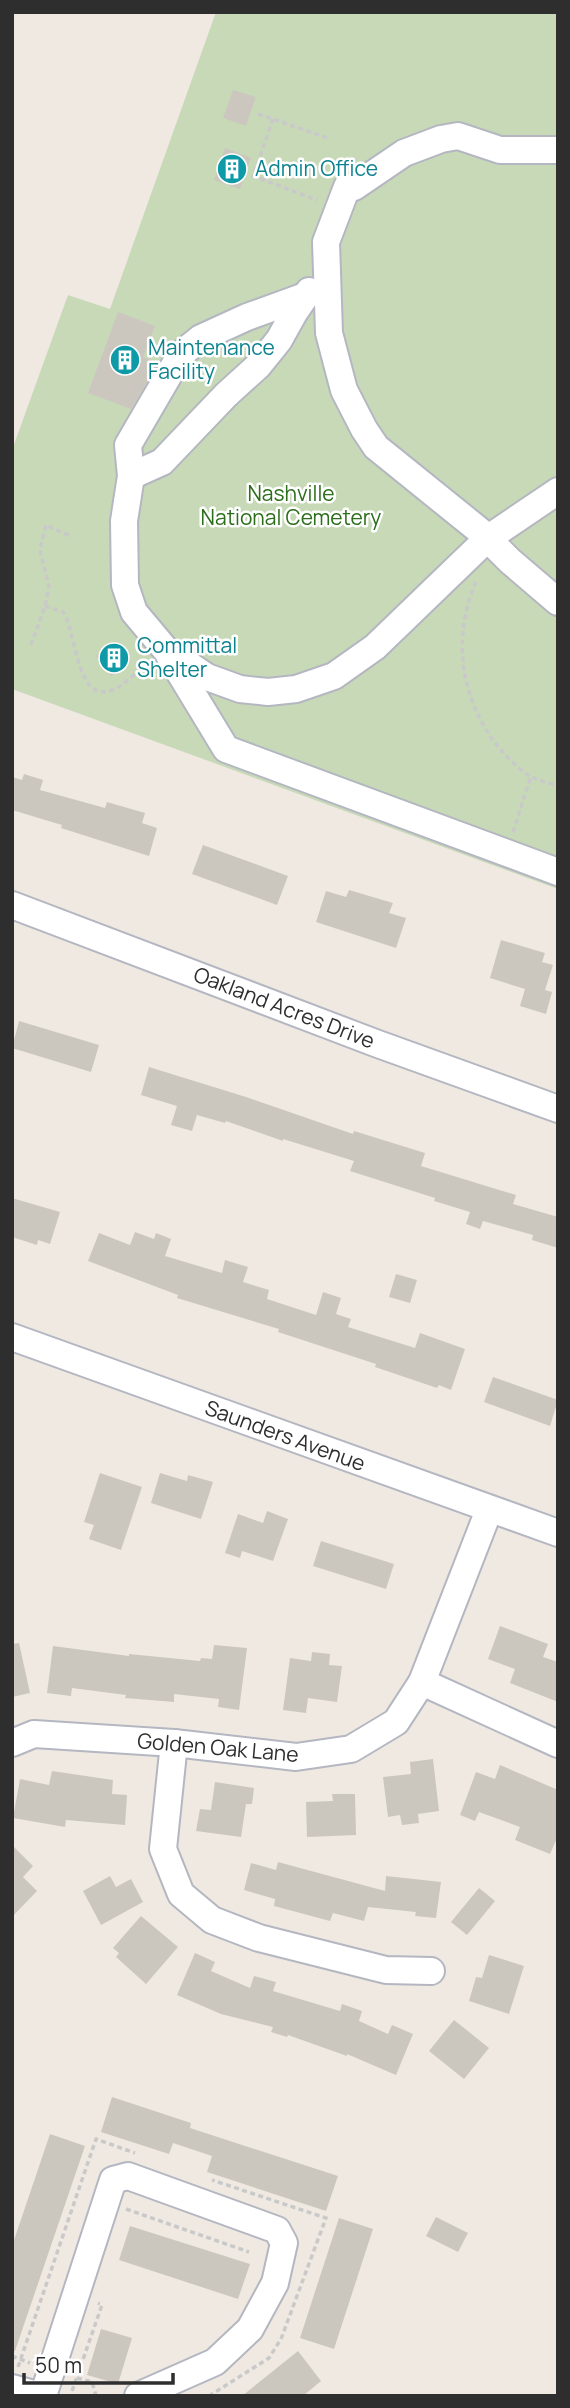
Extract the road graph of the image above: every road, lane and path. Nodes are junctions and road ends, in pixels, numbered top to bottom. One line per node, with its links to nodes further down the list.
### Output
1 (258, 114): 2 (path)
2 (273, 119): 3 (path); 5 (path)
3 (328, 138)
4 (558, 150): 5 (street)
5 (338, 208): 6 (street)
6 (326, 271): 7 (street); 11 (street)
7 (304, 296): 8 (street); 8 (street)
8 (131, 476): 15 (street)
9 (558, 491): 11 (street)
10 (72, 537): 13 (path)
11 (491, 542): 12 (street); 15 (street); 16 (path)
12 (558, 602)
13 (45, 606): 14 (path); 15 (path)
14 (32, 645)
15 (165, 649): 19 (street)
16 (531, 776): 17 (path); 18 (path)
17 (558, 786)
18 (513, 838)
19 (558, 872)
20 (12, 905): 21 (street, Oakland Acres Drive)
21 (558, 1109)
22 (12, 1337): 23 (street, Saunders Avenue)
23 (489, 1510): 24 (street, Saunders Avenue); 25 (street, Golden Oak Lane)
24 (558, 1533)
25 (422, 1682): 27 (street, Golden Oak Lane); 28 (street)
26 (12, 1743): 27 (street, Golden Oak Lane)
27 (174, 1744): 29 (street)
28 (558, 1744)
29 (431, 1971)
30 (144, 2156): 36 (path)
31 (205, 2178): 45 (path)
32 (118, 2206): 33 (path)
33 (249, 2252)
34 (94, 2302): 39 (path)
35 (12, 2356): 36 (path)
36 (21, 2360): 37 (path); 40 (path)
37 (38, 2367)
38 (69, 2376): 39 (path)
39 (77, 2378): 41 (path); 43 (path)
40 (14, 2380): 42 (street)
41 (72, 2391)
42 (42, 2396): 44 (street)
43 (96, 2396)
44 (138, 2396)
45 (209, 2396)

